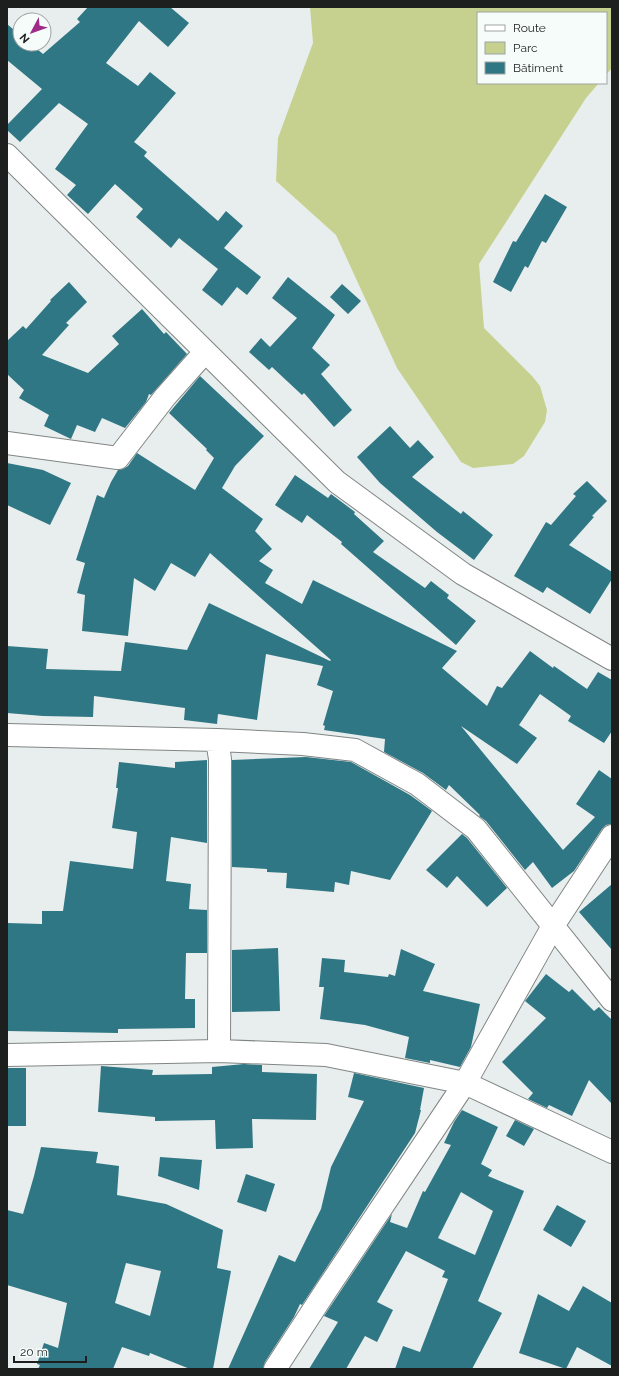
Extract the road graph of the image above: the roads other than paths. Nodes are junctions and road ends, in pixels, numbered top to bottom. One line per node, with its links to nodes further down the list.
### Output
1 (7, 155): 2 (street)
2 (205, 352): 3 (street); 4 (street)
3 (7, 443)
4 (612, 659)
5 (7, 735): 6 (street)
6 (217, 740): 8 (street); 10 (street)
7 (612, 836): 8 (street)
8 (554, 926): 9 (street); 12 (street)
9 (612, 1000)
10 (219, 1051): 11 (street); 12 (street)
11 (7, 1055)
12 (465, 1083): 13 (street); 14 (street)
13 (612, 1152)
14 (275, 1369)

